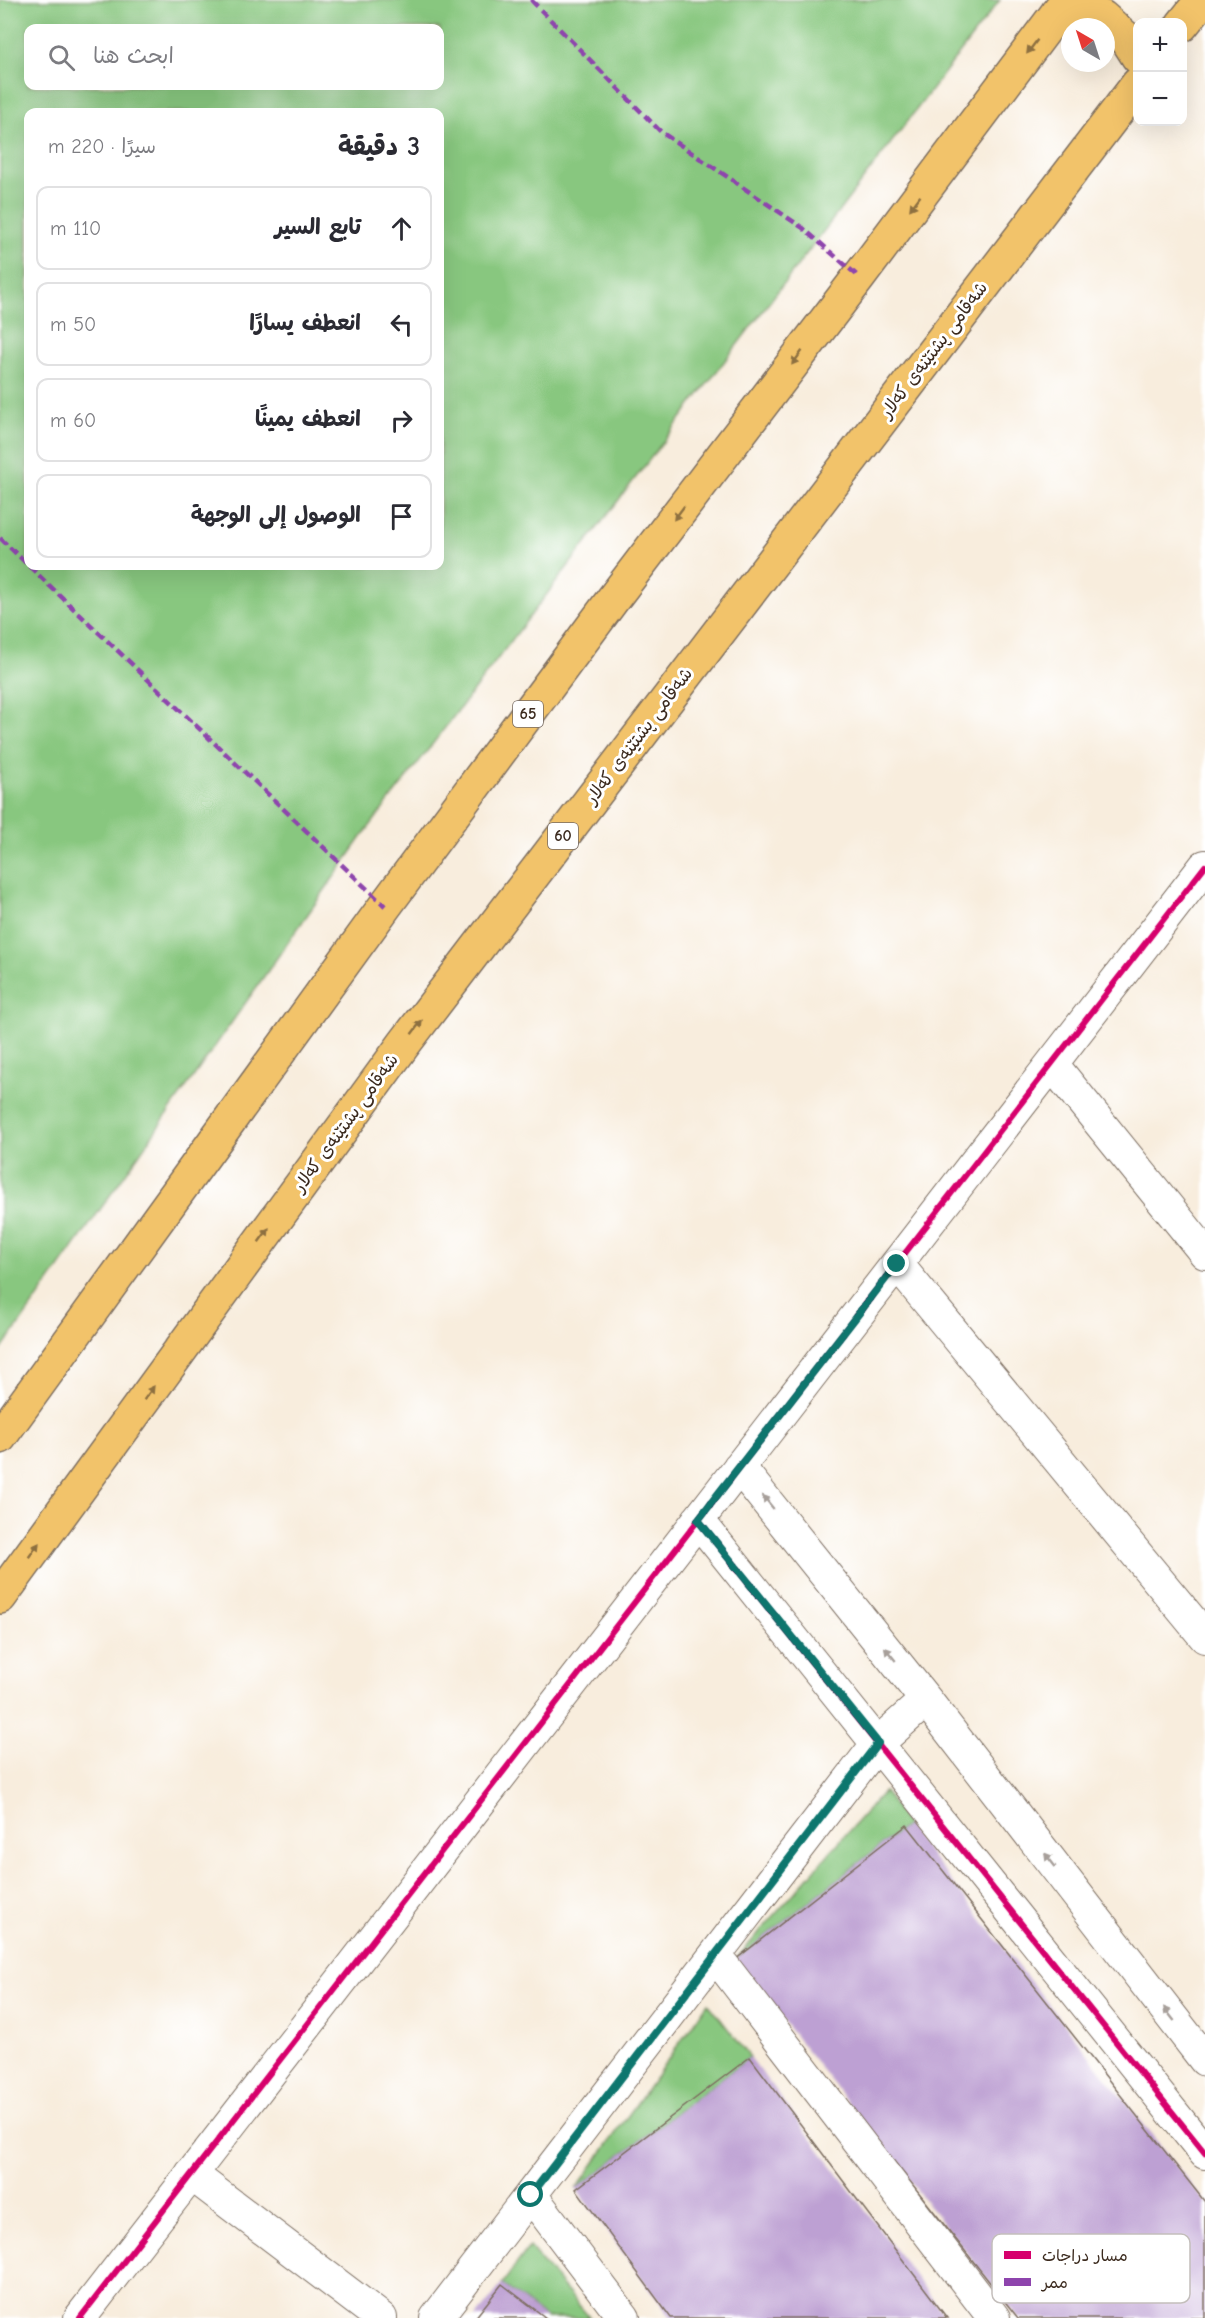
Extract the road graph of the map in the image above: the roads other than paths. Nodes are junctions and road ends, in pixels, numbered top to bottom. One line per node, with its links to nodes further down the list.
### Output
1 (1202, 0): 3 (highway)
2 (1062, 7): 4 (highway); 10 (highway, 65, one-way to 10)
3 (1187, 20)
4 (1133, 50)
5 (1133, 89): 13 (highway, شەقامی پشتێنەی کەلار / 60, one-way to 5)
6 (1205, 866): 7 (street)
7 (1052, 1064): 8 (street); 9 (street)
8 (1205, 1252)
9 (897, 1264): 11 (street); 14 (street)
10 (0, 1437)
11 (739, 1467): 12 (street); 15 (street, one-way to 11)
12 (698, 1520): 16 (street); 20 (street)
13 (0, 1597)
14 (1205, 1637)
15 (926, 1700): 16 (street); 18 (street, one-way to 15)
16 (878, 1743): 17 (street); 19 (street)
17 (716, 1955): 21 (street); 26 (street)
18 (1201, 2047)
19 (1205, 2153)
20 (191, 2174): 22 (street); 23 (street)
21 (531, 2195): 24 (street); 25 (street)
22 (80, 2318)
23 (381, 2318)
24 (436, 2318)
25 (624, 2318)
26 (994, 2318)

